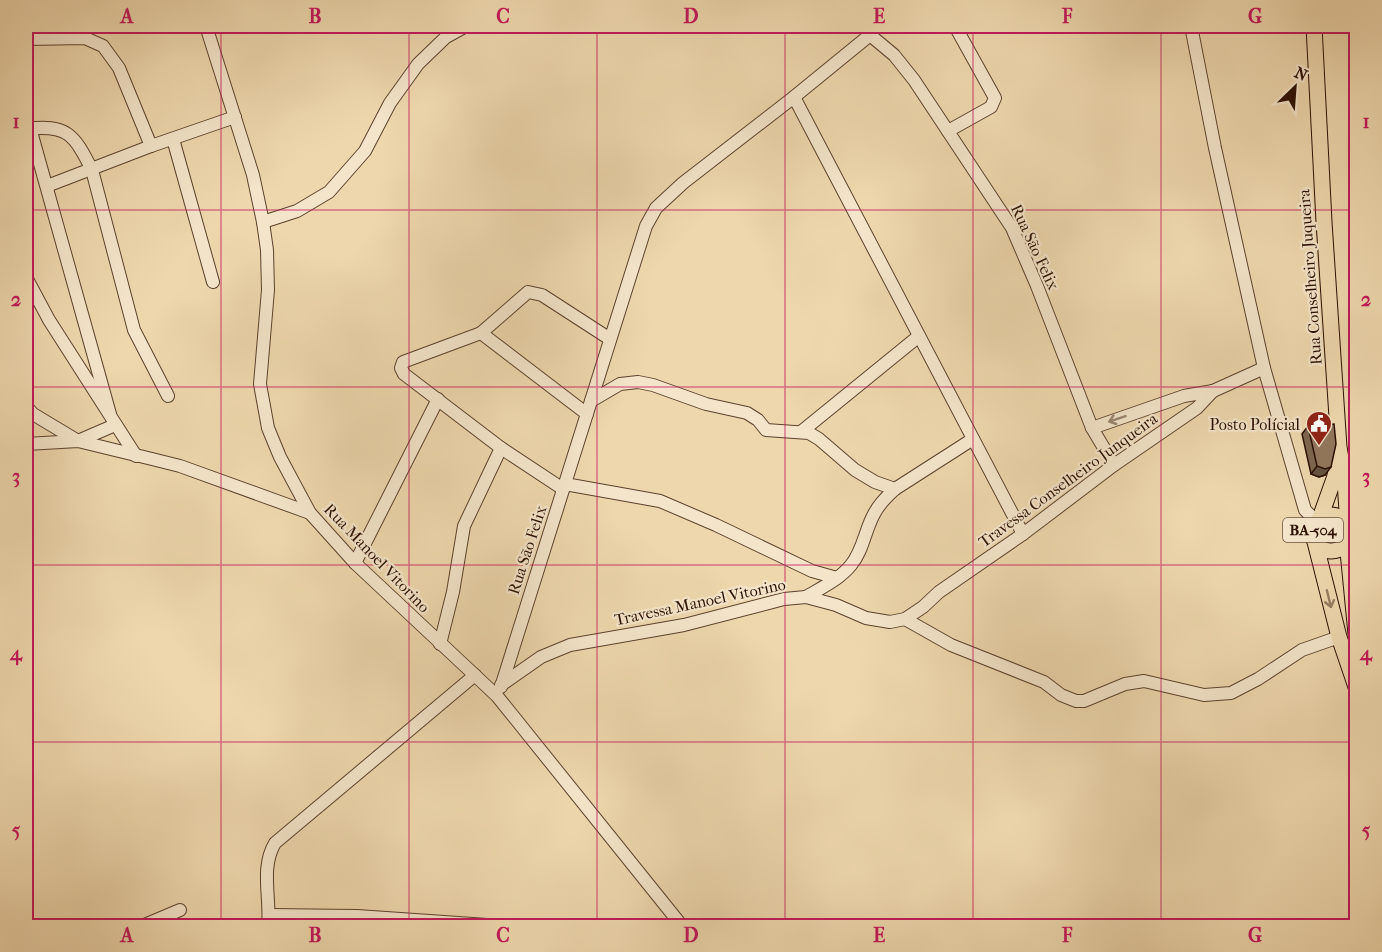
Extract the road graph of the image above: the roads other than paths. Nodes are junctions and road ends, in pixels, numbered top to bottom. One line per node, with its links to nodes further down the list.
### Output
1 (206, 26): 9 (street, Rua Manoel Vitorino)
2 (466, 26): 16 (street)
3 (955, 26): 11 (street)
4 (1191, 26): 22 (street)
5 (1314, 26): 35 (main road, Rua Conselheiro Juqueira / BA-504)
6 (867, 30): 8 (street, Rua São Felix); 11 (street, Rua São Felix)
7 (26, 39): 13 (street)
8 (794, 97): 20 (street); 21 (street, Rua São Felix)
9 (235, 117): 12 (street); 16 (street, Rua Manoel Vitorino)
10 (28, 128): 14 (street); 15 (street)
11 (948, 130): 30 (street, Rua São Felix)
12 (173, 139): 13 (street); 18 (street)
13 (152, 146): 14 (street)
14 (92, 170): 15 (street); 24 (street)
15 (47, 186): 29 (street)
16 (263, 222): 41 (street, Rua Manoel Vitorino)
17 (26, 281): 29 (street)
18 (213, 282)
19 (481, 333): 21 (street); 25 (street); 28 (street)
20 (919, 336): 31 (street); 32 (street)
21 (610, 339): 26 (street, Rua São Felix)
22 (1264, 368): 23 (street, Travessa Conselheiro Junqueira); 42 (street)
23 (1213, 391): 30 (street, Travessa Conselheiro Junqueira, one-way to 30); 38 (street, Travessa Conselheiro Junqueira)
24 (168, 396)
25 (438, 399): 36 (street); 46 (street)
26 (591, 401): 28 (street, Rua São Felix); 31 (street)
27 (26, 406): 33 (street)
28 (587, 414): 39 (street, Rua São Felix)
29 (112, 419): 33 (street); 37 (street)
30 (1092, 428): 38 (street, Rua São Felix)
31 (801, 432): 40 (street)
32 (973, 439): 40 (street); 43 (street)
33 (78, 441): 34 (street); 37 (street)
34 (26, 444)
35 (1339, 447): 42 (main road, BA-504); 44 (main road, Rua Conselheiro Juqueira / BA-504)
36 (501, 448): 39 (street); 52 (street)
37 (136, 456): 41 (street)
38 (1114, 465): 43 (street, Travessa Conselheiro Junqueira)
39 (564, 487): 47 (street); 55 (street, Rua São Felix)
40 (895, 489): 47 (street)
41 (310, 513): 46 (street, Rua Manoel Vitorino)
42 (1318, 520): 44 (main road, BA-504); 45 (main road, BA-504)
43 (1023, 534): 49 (street, Travessa Conselheiro Junqueira)
44 (1348, 534): 45 (main road, BA-504); 50 (main road, Rua Conselheiro Juqueira / BA-504)
45 (1315, 542): 51 (main road, BA-504, one-way to 51)
46 (356, 563): 52 (street, Rua Manoel Vitorino)
47 (837, 578): 48 (street)
48 (806, 597): 49 (street, Travessa Manoel Vitorino); 55 (street, Travessa Manoel Vitorino)
49 (905, 619): 51 (street)
50 (1356, 634)
51 (1339, 637): 54 (main road, BA-504)
52 (440, 644): 53 (street, Rua Manoel Vitorino)
53 (475, 675): 55 (street, Rua Manoel Vitorino); 57 (street)
54 (1356, 687)
55 (499, 691): 60 (street, Rua Manoel Vitorino)
56 (180, 910): 58 (street)
57 (268, 921): 59 (street)
58 (147, 925)
59 (502, 927)
60 (682, 927)

